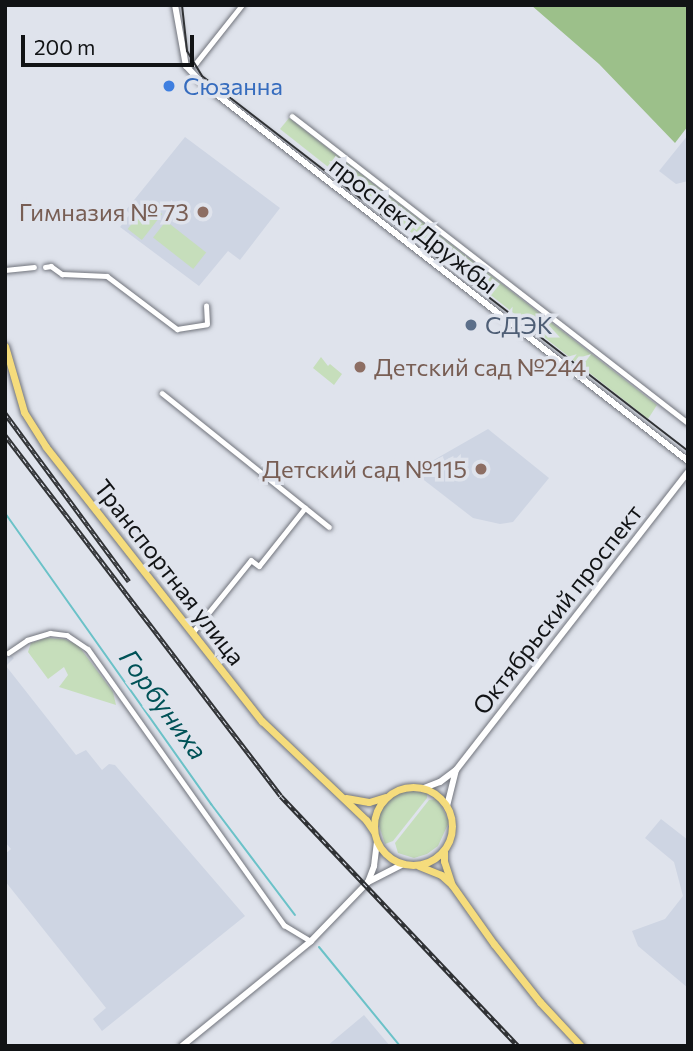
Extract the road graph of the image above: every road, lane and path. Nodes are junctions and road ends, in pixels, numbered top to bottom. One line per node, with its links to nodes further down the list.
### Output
1 (175, 5): 3 (main road)
2 (242, 5): 3 (street)
3 (186, 66): 12 (main road, проспект Дружбы)
4 (292, 116): 11 (street)
5 (34, 267): 7 (street)
6 (45, 267): 8 (street)
7 (5, 270)
8 (206, 306)
9 (5, 346): 16 (main road, Транспортная улица)
10 (162, 393): 14 (street)
11 (688, 423)
12 (688, 461)
13 (688, 472): 18 (main road, Октябрьский проспект)
14 (305, 508): 15 (street); 16 (street)
15 (329, 527)
16 (193, 632): 20 (main road, Транспортная улица)
17 (8, 653): 30 (street)
18 (456, 770): 19 (main road, Октябрьский проспект); 22 (main road, Октябрьский проспект)
19 (424, 788): 21 (main road); 22 (main road)
20 (342, 797): 21 (main road); 23 (main road, Транспортная улица)
21 (386, 797): 23 (main road)
22 (447, 806): 25 (main road)
23 (374, 832): 24 (main road)
24 (377, 843): 26 (main road); 28 (main road)
25 (444, 851): 27 (main road); 29 (main road)
26 (403, 864): 27 (main road); 28 (main road)
27 (418, 866): 29 (main road)
28 (368, 882): 30 (main road)
29 (452, 885): 32 (main road)
30 (311, 941): 31 (main road)
31 (182, 1046)
32 (581, 1046)

